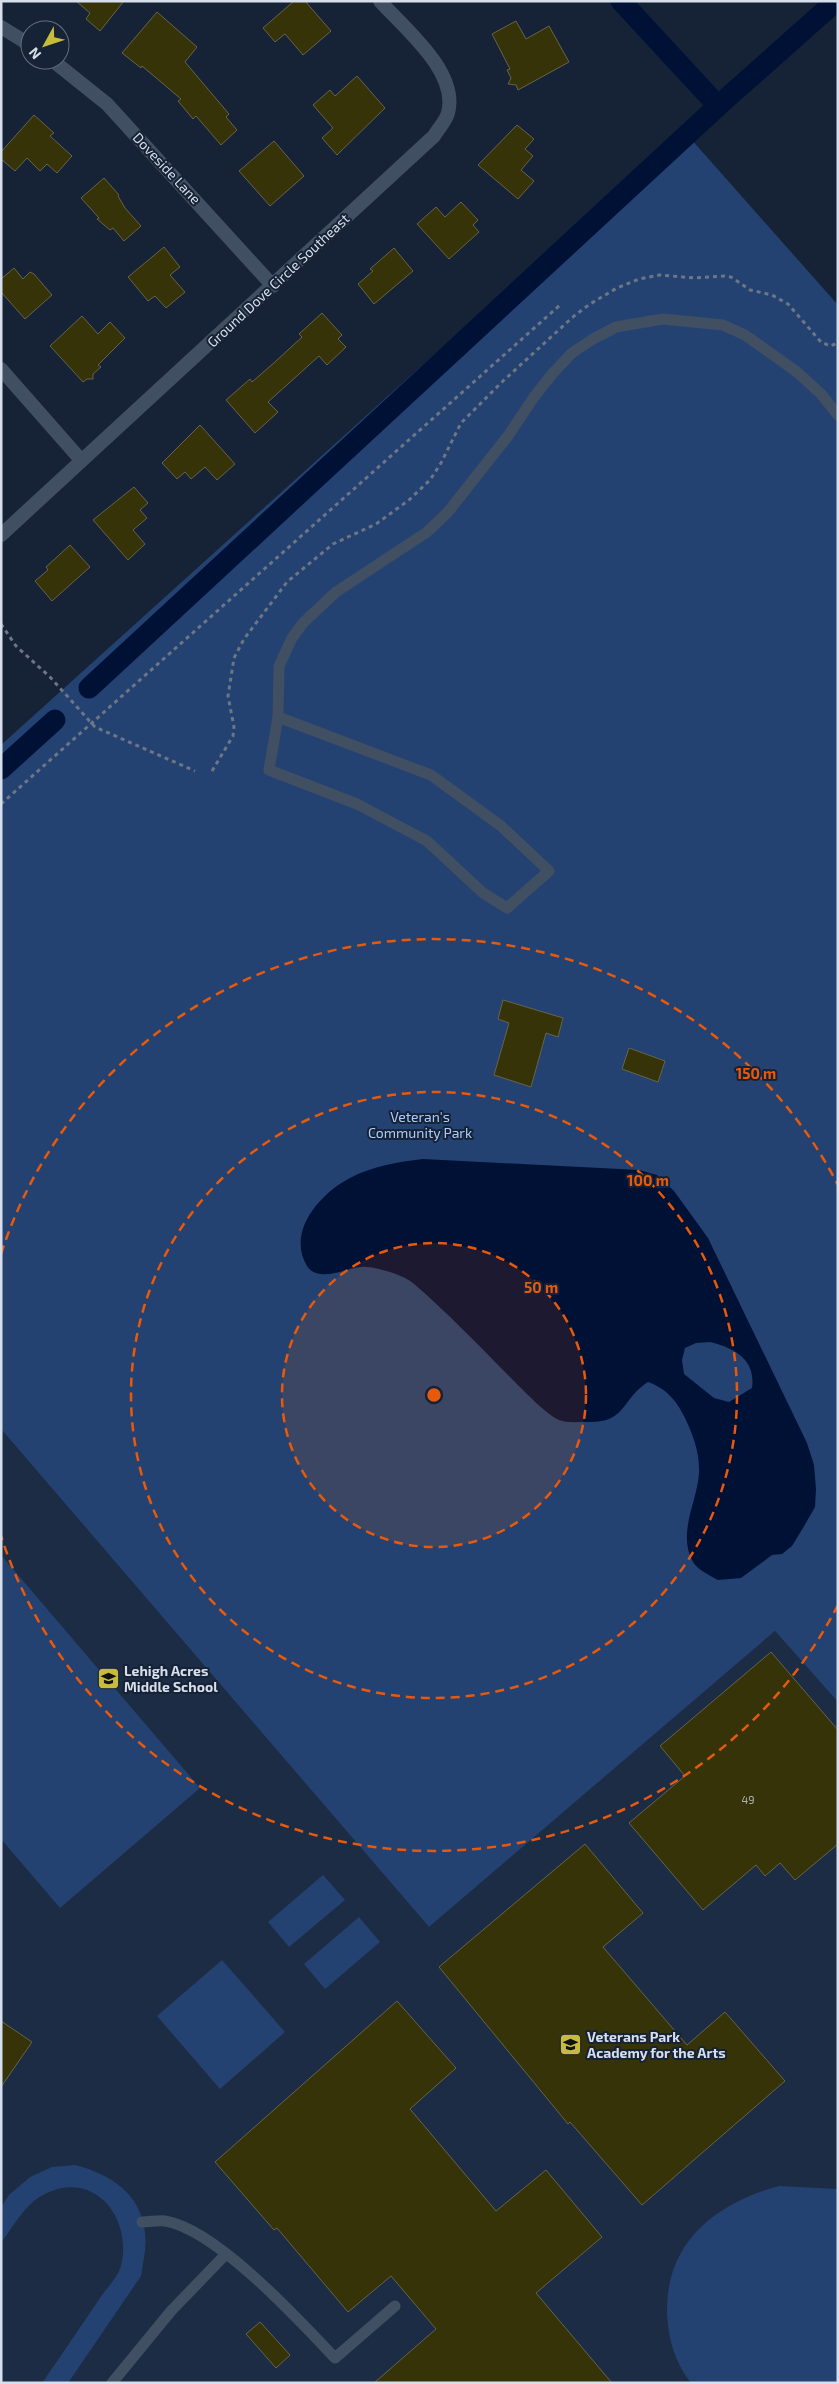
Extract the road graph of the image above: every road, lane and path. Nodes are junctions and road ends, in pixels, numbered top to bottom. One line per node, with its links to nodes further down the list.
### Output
1 (380, 1): 5 (street, Ground Dove Circle Southeast)
2 (1, 27): 3 (street)
3 (20, 39)
4 (64, 70): 5 (street, Doveside Lane)
5 (273, 286): 9 (street, Ground Dove Circle Southeast)
6 (560, 305): 13 (path)
7 (1, 369): 9 (street)
8 (838, 415): 12 (lane)
9 (82, 460): 10 (street, Ground Dove Circle Southeast)
10 (1, 535)
11 (1, 624): 13 (path)
12 (278, 718): 12 (lane)
13 (92, 723): 14 (path); 15 (path)
14 (195, 771)
15 (1, 804)
16 (142, 2222): 17 (lane)
17 (226, 2254): 18 (lane); 19 (lane)
18 (395, 2306)
19 (112, 2383)

